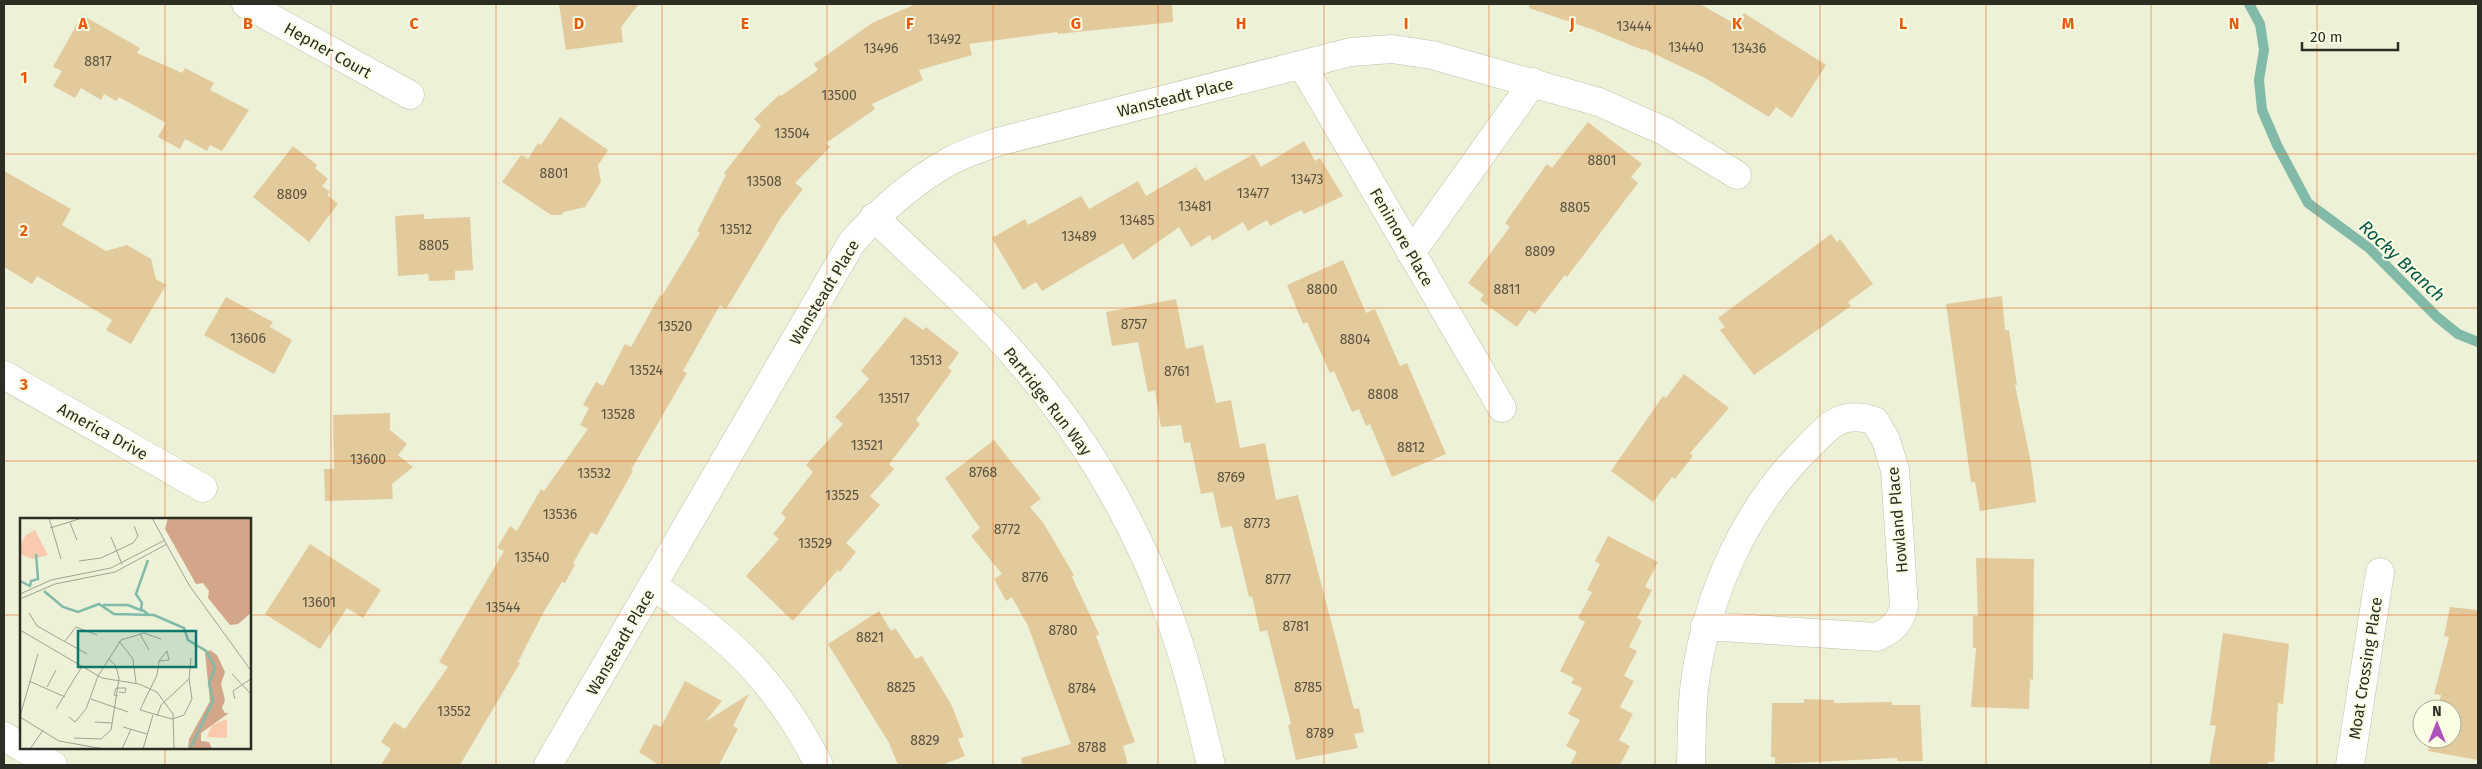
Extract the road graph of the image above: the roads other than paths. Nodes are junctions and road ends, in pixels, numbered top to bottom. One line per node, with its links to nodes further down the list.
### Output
1 (246, 4): 4 (street, Hepner Court)
2 (1302, 65): 3 (street, Wansteadt Place); 6 (street, Wansteadt Place); 7 (street, Fenimore Place)
3 (1533, 82): 5 (street, Wansteadt Place); 7 (street)
4 (410, 95)
5 (1736, 175)
6 (874, 217): 12 (street, Wansteadt Place); 20 (street, Partridge Run Way)
7 (1411, 253): 9 (street, Fenimore Place)
8 (4, 375): 10 (street, America Drive)
9 (1502, 408)
10 (203, 488)
11 (2380, 572): 22 (street, Moat Crossing Place)
12 (653, 586): 18 (street, Wansteadt Place); 19 (street)
13 (1705, 626): 13 (street, Howland Place); 21 (street, Howland Place)
14 (4, 736): 15 (street)
15 (20, 746)
16 (25, 749): 17 (street)
17 (53, 765)
18 (548, 765)
19 (819, 765)
20 (1211, 765)
21 (1691, 765)
22 (2350, 765)

